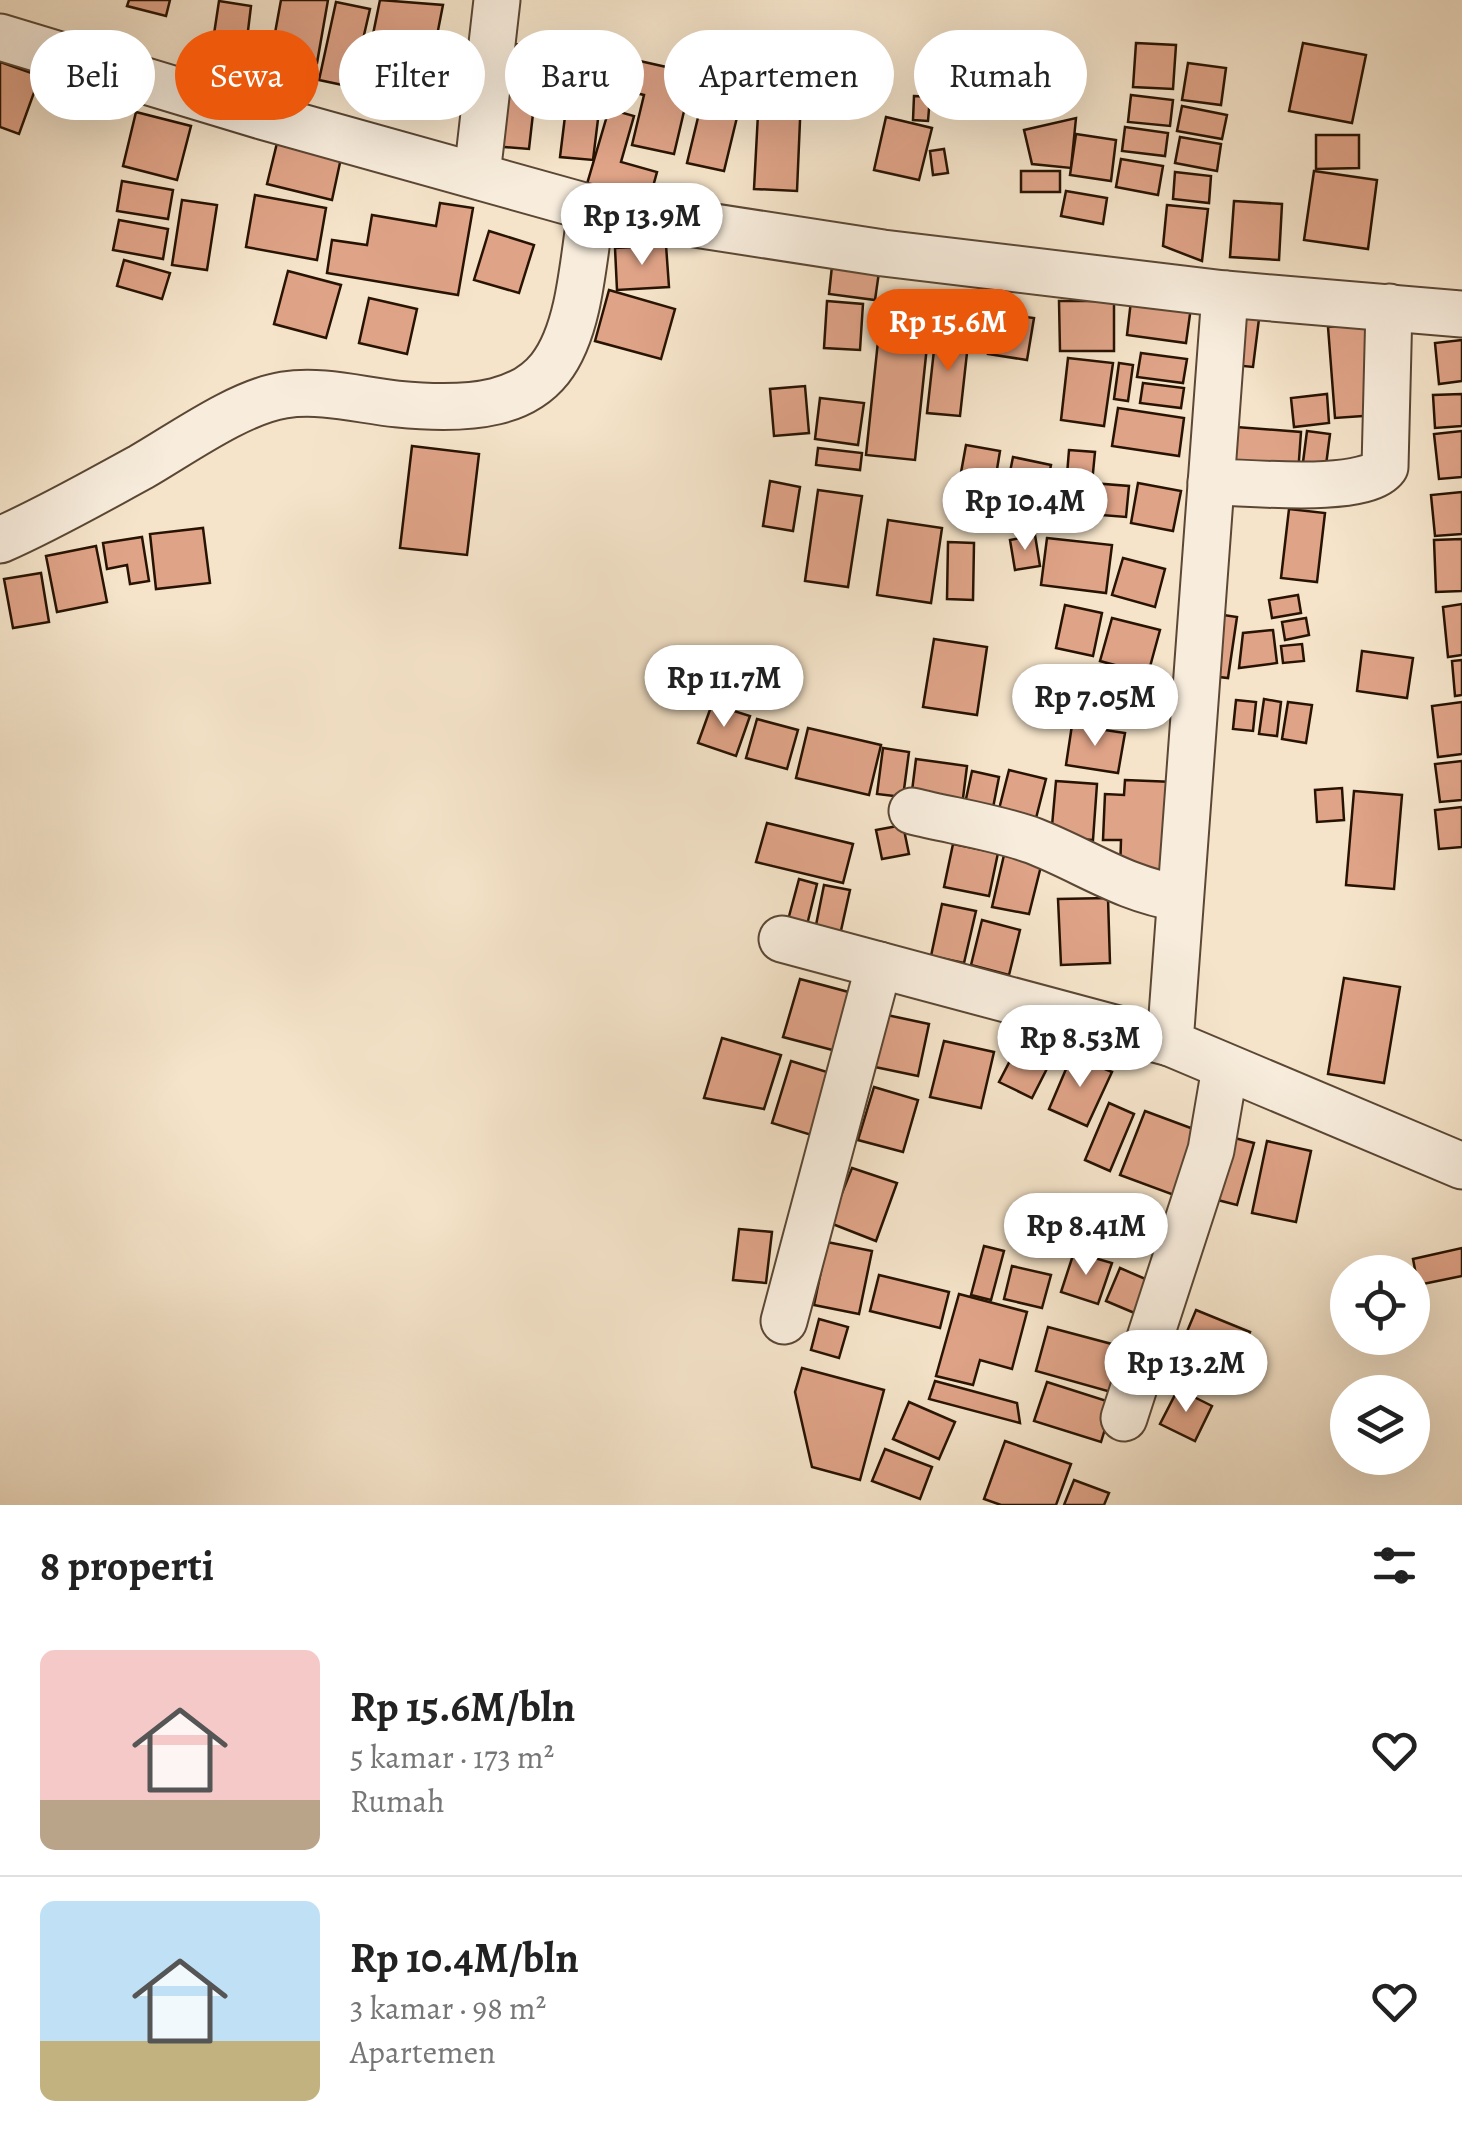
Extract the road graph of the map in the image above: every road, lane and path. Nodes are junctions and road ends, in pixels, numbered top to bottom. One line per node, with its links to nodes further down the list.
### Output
1 (497, 0): 3 (street)
2 (0, 38): 3 (street)
3 (477, 175): 4 (street)
4 (592, 208): 5 (street); 9 (street)
5 (1224, 294): 6 (street); 8 (street)
6 (1389, 307): 7 (street); 8 (street)
7 (1462, 314)
8 (1211, 482): 11 (street)
9 (0, 540)
10 (912, 811): 11 (street)
11 (1180, 898): 14 (street)
12 (782, 939): 13 (street)
13 (879, 965): 14 (street); 17 (street)
14 (1170, 1043): 15 (street)
15 (1225, 1068): 16 (street); 18 (street)
16 (1462, 1166)
17 (784, 1322)
18 (1124, 1418)

